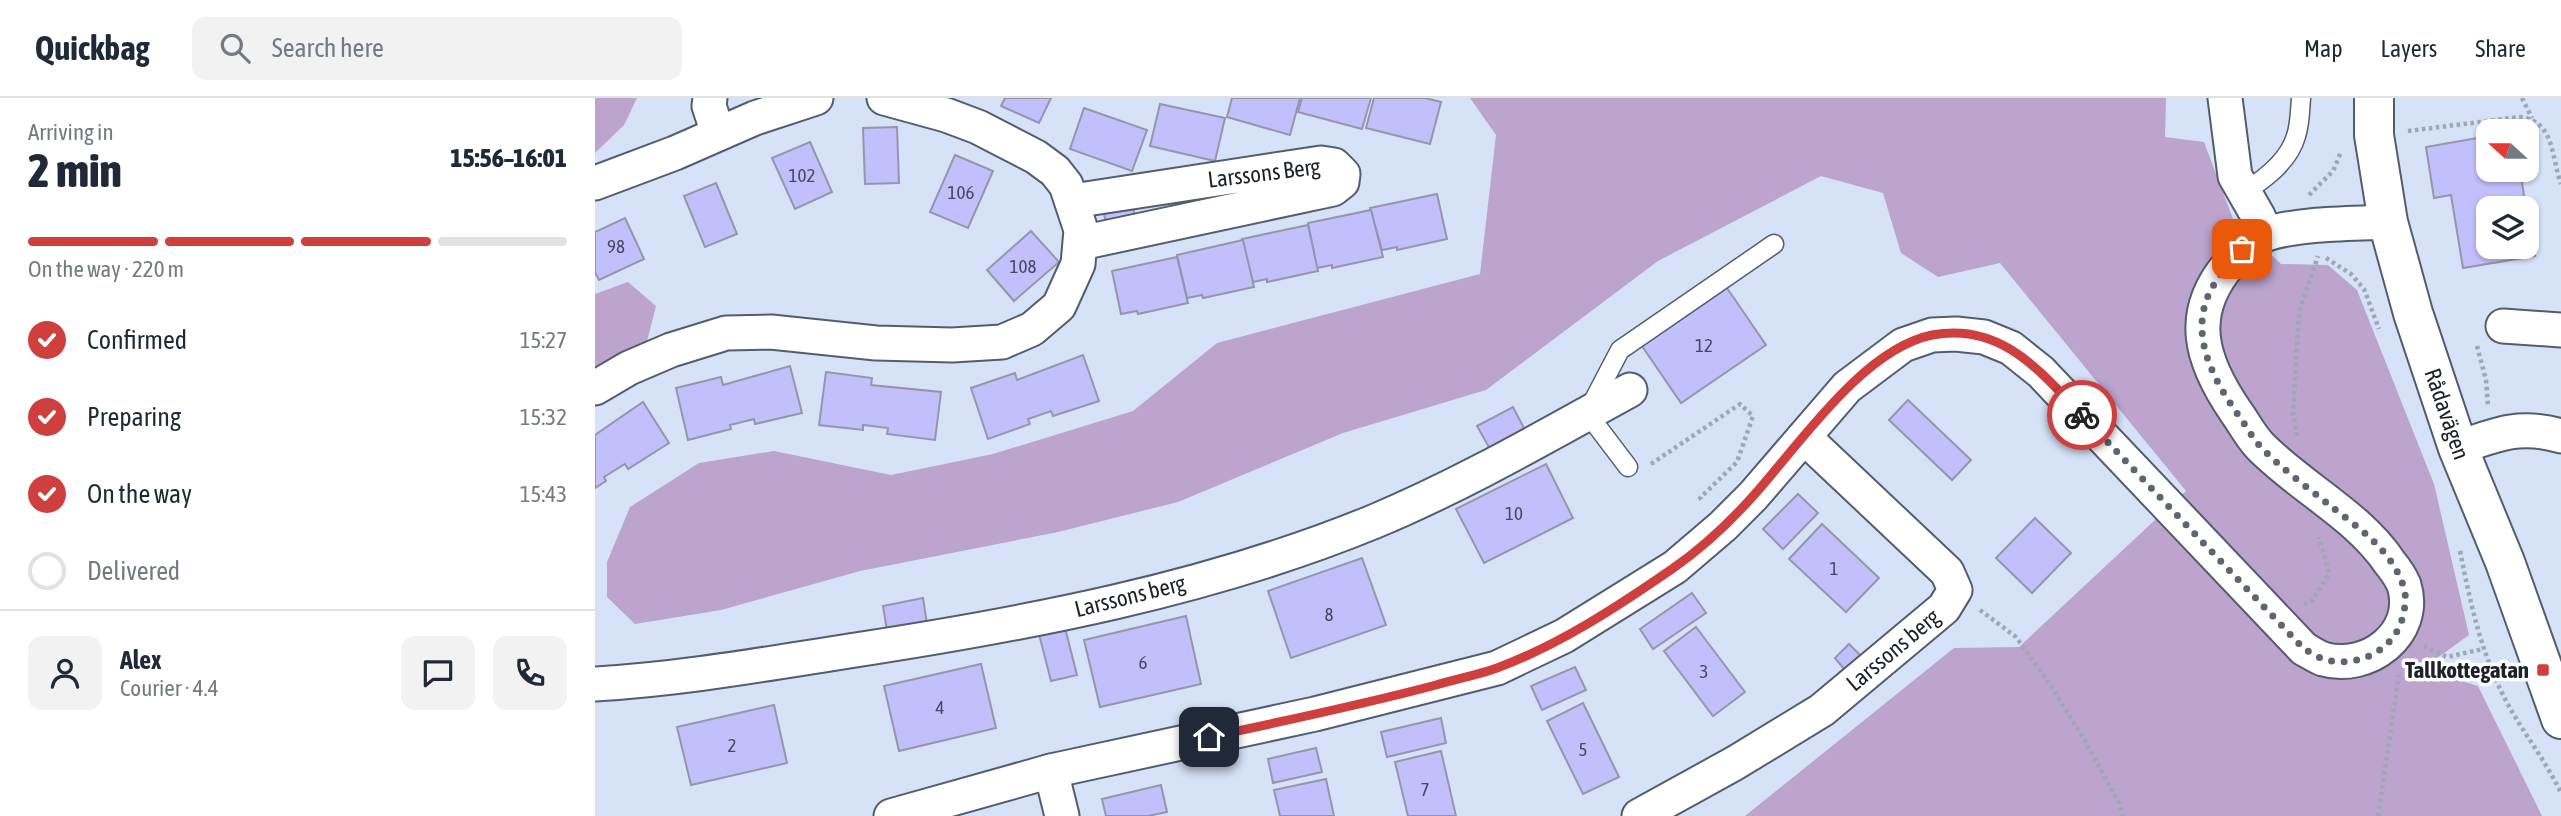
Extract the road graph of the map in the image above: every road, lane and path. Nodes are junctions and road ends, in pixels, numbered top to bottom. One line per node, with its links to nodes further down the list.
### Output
1 (710, 98): 10 (street)
2 (816, 98): 10 (street)
3 (884, 98): 14 (street)
4 (2225, 98): 13 (street)
5 (2301, 98): 13 (lane)
6 (2522, 98): 8 (path)
7 (2374, 116): 8 (path); 15 (street, Rådavägen); 17 (path)
8 (2532, 119)
9 (2539, 125): 12 (path)
10 (718, 133): 11 (street)
11 (595, 183)
12 (2561, 184)
13 (2244, 192): 16 (street)
14 (1073, 201): 18 (street); 18 (street, Larssons Berg)
15 (2388, 222): 17 (street); 29 (street, Rådavägen)
16 (2266, 234): 17 (street); 34 (street)
17 (2311, 240): 22 (path)
18 (1081, 243): 23 (street)
19 (1774, 244): 25 (lane)
20 (2561, 330): 21 (street)
21 (2490, 331): 26 (path)
22 (2383, 337)
23 (595, 388)
24 (1630, 390): 25 (street, Larssons berg)
25 (1587, 413): 30 (lane); 36 (street, Larssons berg)
26 (2497, 433): 27 (street); 29 (street)
27 (2561, 436)
28 (1804, 437): 31 (street); 33 (street, Larssons berg); 34 (street)
29 (2458, 448): 37 (street, Rådavägen)
30 (1627, 467): 31 (path)
31 (1723, 526): 38 (street)
32 (2459, 547): 35 (path)
33 (1955, 590): 42 (street, Larssons berg); 43 (path)
34 (2406, 640): 35 (path); 44 (path)
35 (2483, 649): 39 (path)
36 (595, 684)
37 (2561, 719)
38 (1051, 771): 40 (street); 41 (street)
39 (2561, 793)
40 (891, 816)
41 (1062, 816)
42 (1639, 816)
43 (2123, 816)
44 (2378, 816)

